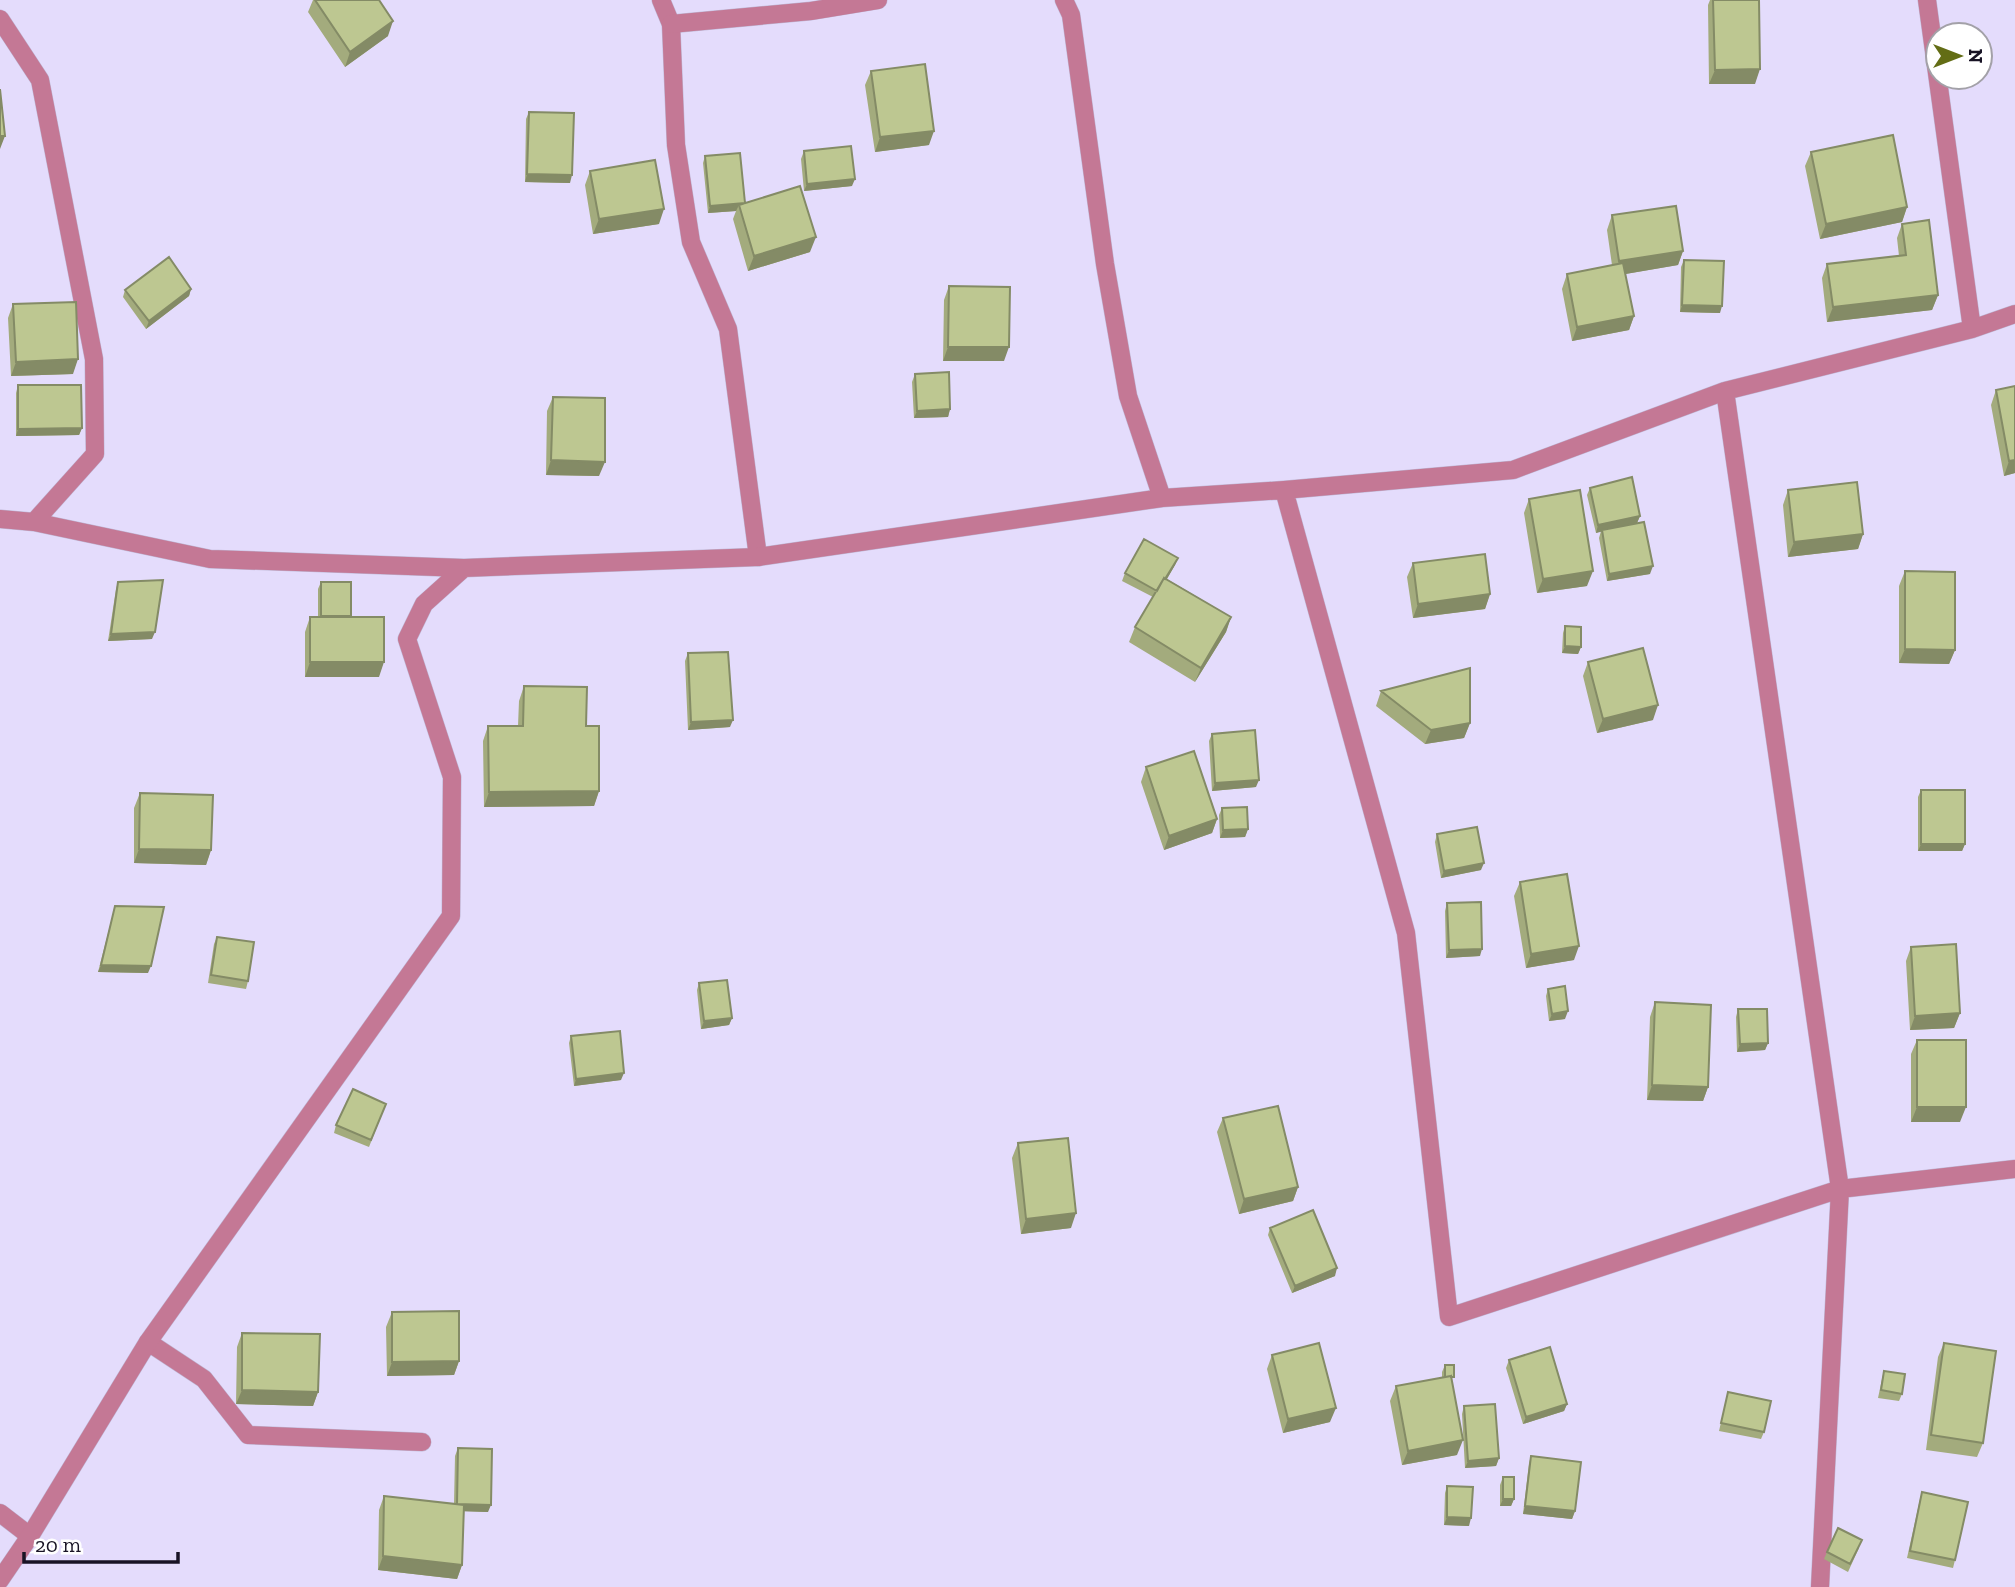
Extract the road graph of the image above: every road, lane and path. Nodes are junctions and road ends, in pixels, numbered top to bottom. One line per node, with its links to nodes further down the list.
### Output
1 (661, 0): 6 (street)
2 (878, 0): 6 (street)
3 (1927, 0): 8 (street)
4 (1069, 5): 11 (street)
5 (0, 19): 13 (street)
6 (671, 24): 14 (street)
7 (2015, 314): 8 (street)
8 (1972, 329): 9 (street)
9 (1726, 391): 10 (street); 17 (street)
10 (1284, 490): 11 (street); 17 (street)
11 (1162, 498): 14 (street)
12 (0, 519): 13 (street)
13 (34, 523): 15 (street)
14 (758, 557): 15 (street)
15 (464, 568): 18 (street)
16 (2015, 1169): 17 (street)
17 (1840, 1189): 23 (street)
18 (148, 1342): 19 (street); 21 (street)
19 (422, 1442)
20 (0, 1513): 21 (street)
21 (30, 1536): 22 (street)
22 (0, 1580)
23 (1820, 1587)

